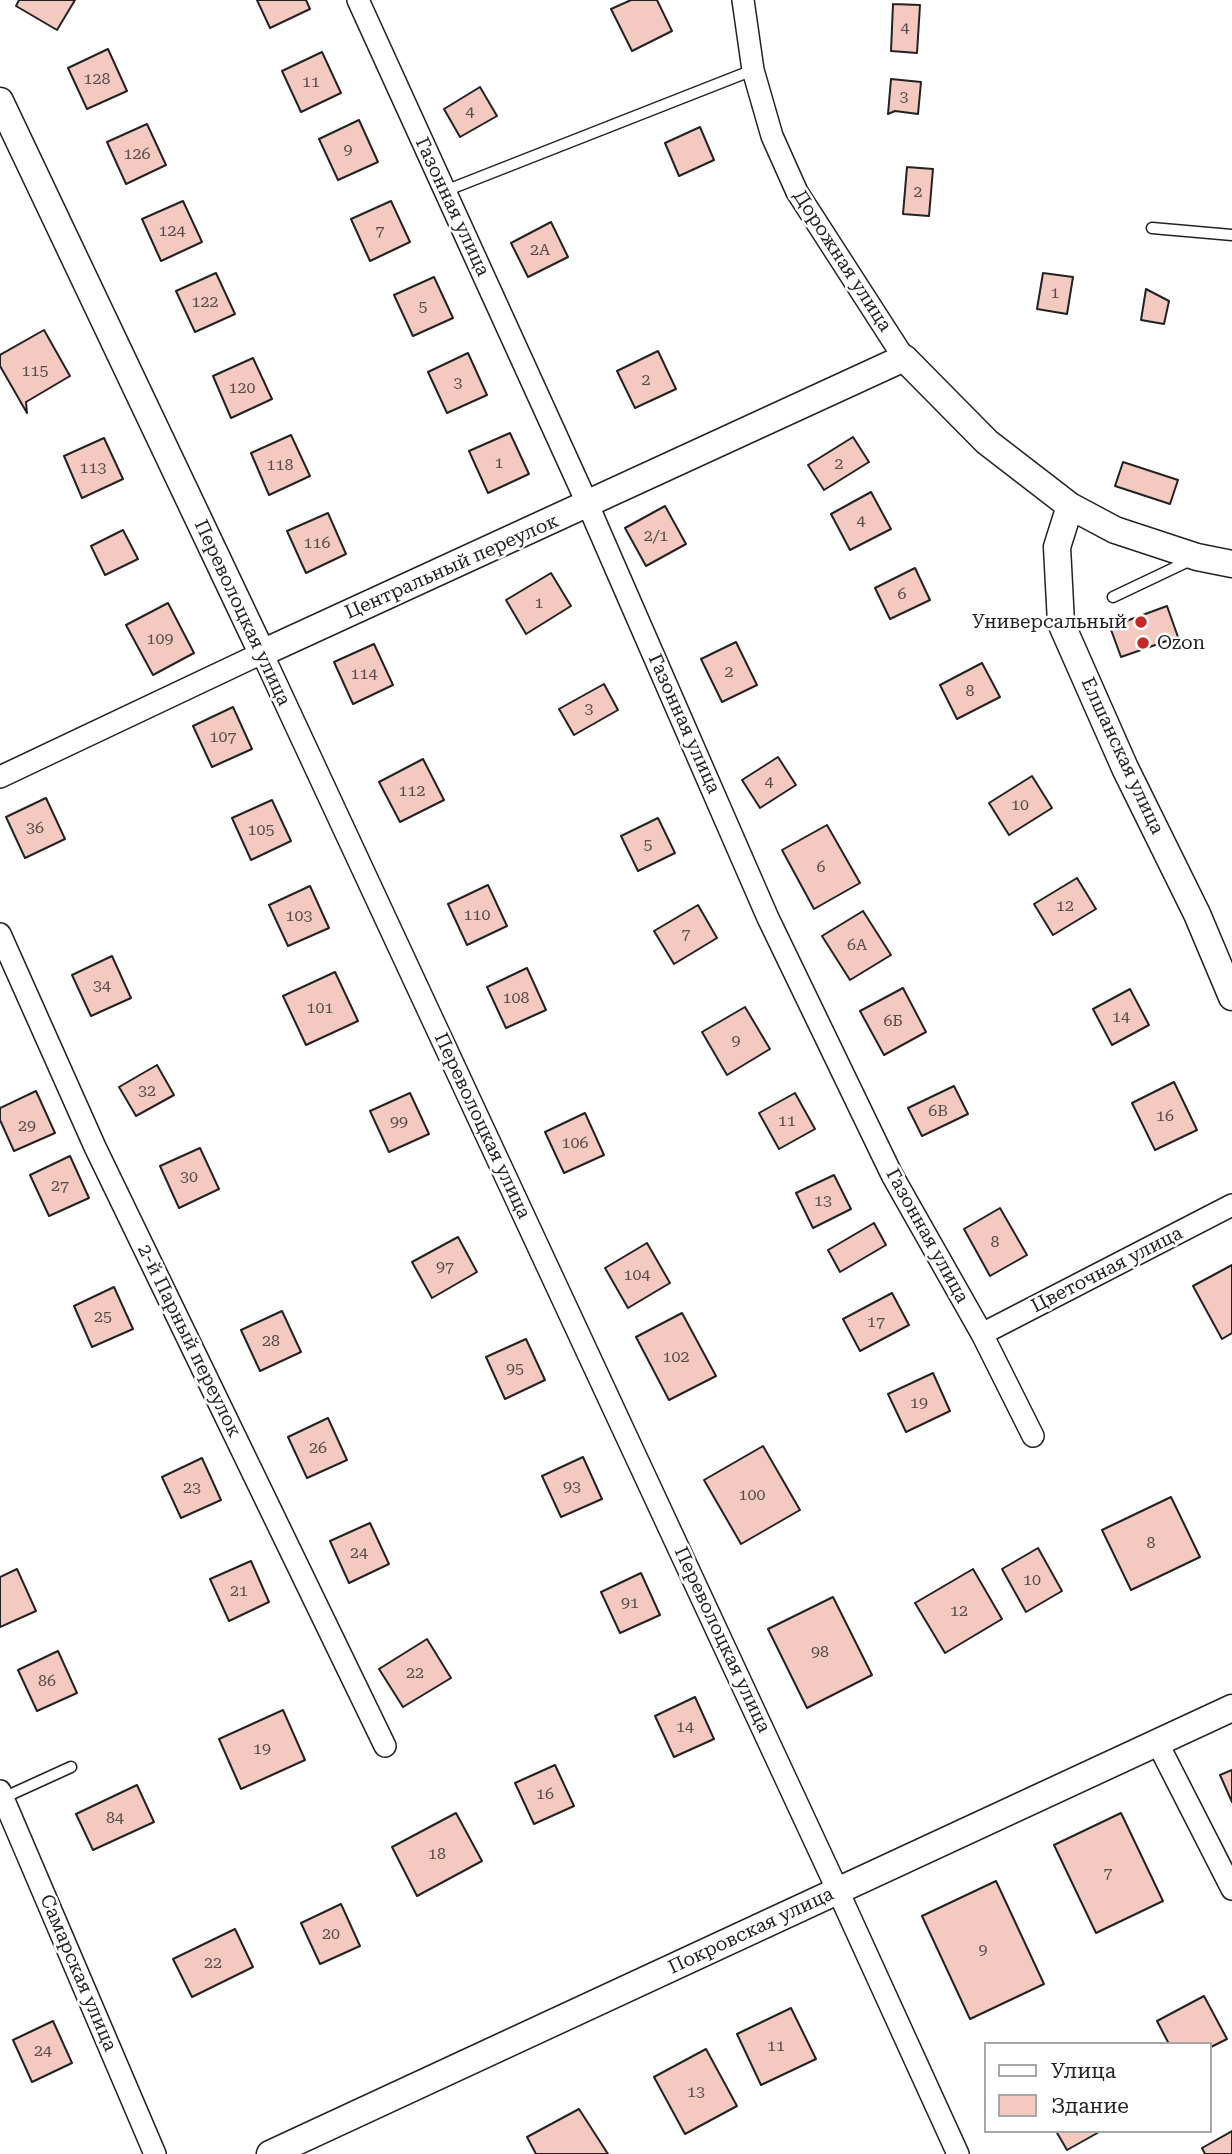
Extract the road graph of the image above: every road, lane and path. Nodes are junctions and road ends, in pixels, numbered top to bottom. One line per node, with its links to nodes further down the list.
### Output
1 (358, 0): 5 (street, Газонная улица)
2 (743, 0): 3 (street, Дорожная улица)
3 (753, 70): 5 (lane); 8 (street, Дорожная улица)
4 (0, 102): 14 (street, Переволоцкая улица)
5 (444, 191): 9 (street, Газонная улица)
6 (1152, 228): 7 (lane)
7 (1232, 235)
8 (904, 358): 9 (street, Центральный переулок); 10 (street)
9 (588, 505): 14 (street, Центральный переулок); 19 (street, Газонная улица)
10 (1070, 506): 11 (street); 17 (street, Елшанская улица)
11 (1197, 557): 12 (street); 13 (lane)
12 (1232, 564)
13 (1113, 597)
14 (262, 653): 15 (street, Центральный переулок); 27 (street, Переволоцкая улица)
15 (0, 778)
16 (0, 934): 23 (street, 2-й Парный переулок)
17 (1232, 997)
18 (1232, 1205): 19 (street, Цветочная улица)
19 (982, 1334): 20 (street, Газонная улица)
20 (1033, 1437)
21 (1232, 1708): 22 (street, Покровская улица)
22 (1158, 1744): 26 (street); 27 (street, Покровская улица)
23 (385, 1746)
24 (71, 1767): 25 (lane)
25 (1, 1796): 28 (street, Самарская улица)
26 (1232, 1889)
27 (838, 1891): 29 (street, Покровская улица); 30 (street, Переволоцкая улица)
28 (155, 2154)
29 (270, 2154)
30 (958, 2154)

